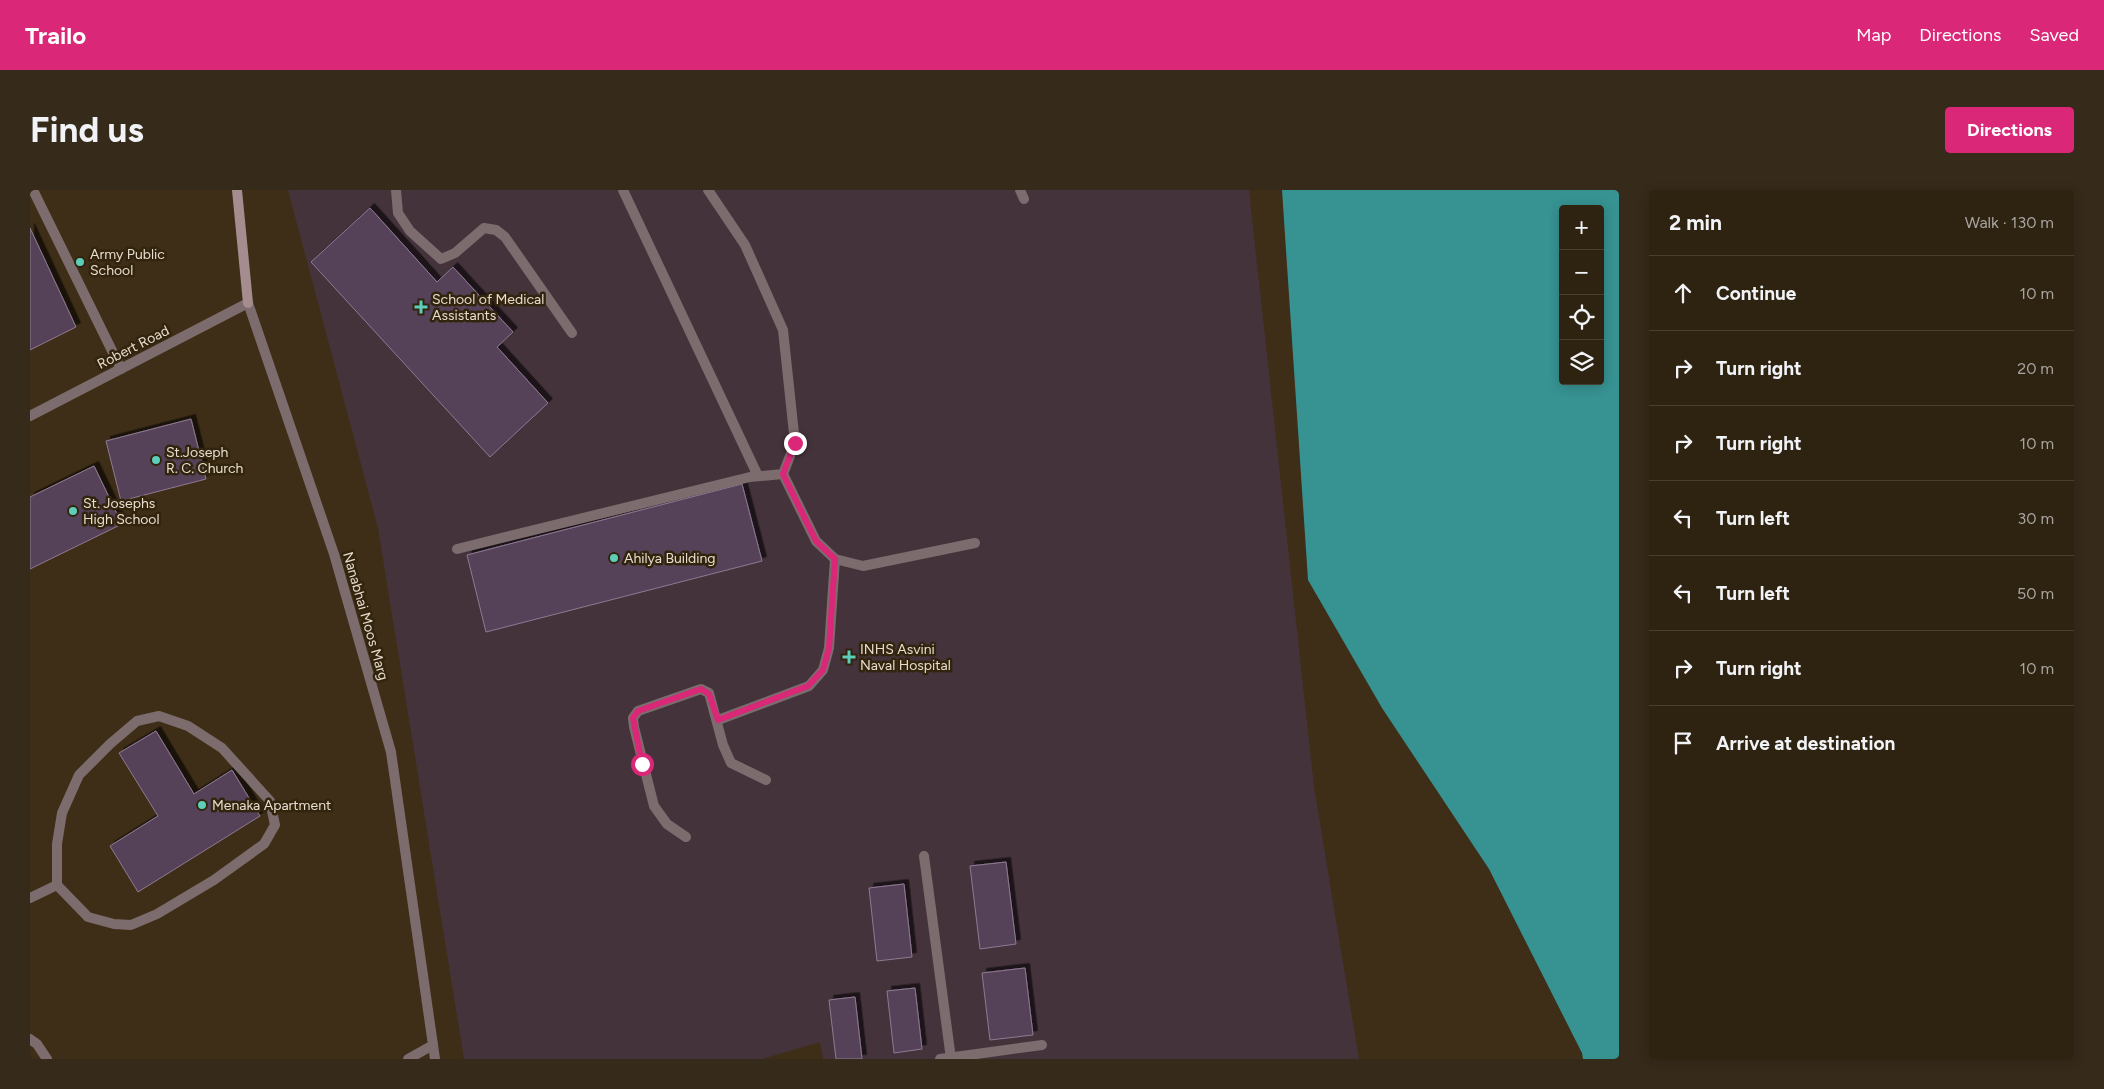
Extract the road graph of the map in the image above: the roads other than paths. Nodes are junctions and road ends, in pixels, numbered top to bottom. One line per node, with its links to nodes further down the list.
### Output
1 (33, 190): 8 (street)
2 (237, 190): 6 (street, Nanabhai Moos Marg)
3 (396, 190): 7 (street)
4 (623, 190): 11 (street)
5 (708, 190): 10 (street)
6 (248, 303): 8 (street, Robert Road); 22 (street, Nanabhai Moos Marg)
7 (572, 333)
8 (122, 369): 9 (street, Robert Road)
9 (30, 416)
10 (783, 474): 11 (street); 14 (street)
11 (758, 476): 13 (street)
12 (975, 543): 14 (street)
13 (457, 549)
14 (835, 559): 15 (street)
15 (718, 720): 16 (street); 17 (street)
16 (766, 780)
17 (686, 838)
18 (924, 856): 24 (street)
19 (57, 885): 19 (street); 20 (street)
20 (30, 898)
21 (30, 1038): 25 (street)
22 (433, 1045): 26 (street); 27 (street, Nanabhai Moos Marg)
23 (1042, 1045): 24 (street)
24 (951, 1058): 28 (street)
25 (48, 1059)
26 (408, 1059)
27 (435, 1059)
28 (940, 1059)

